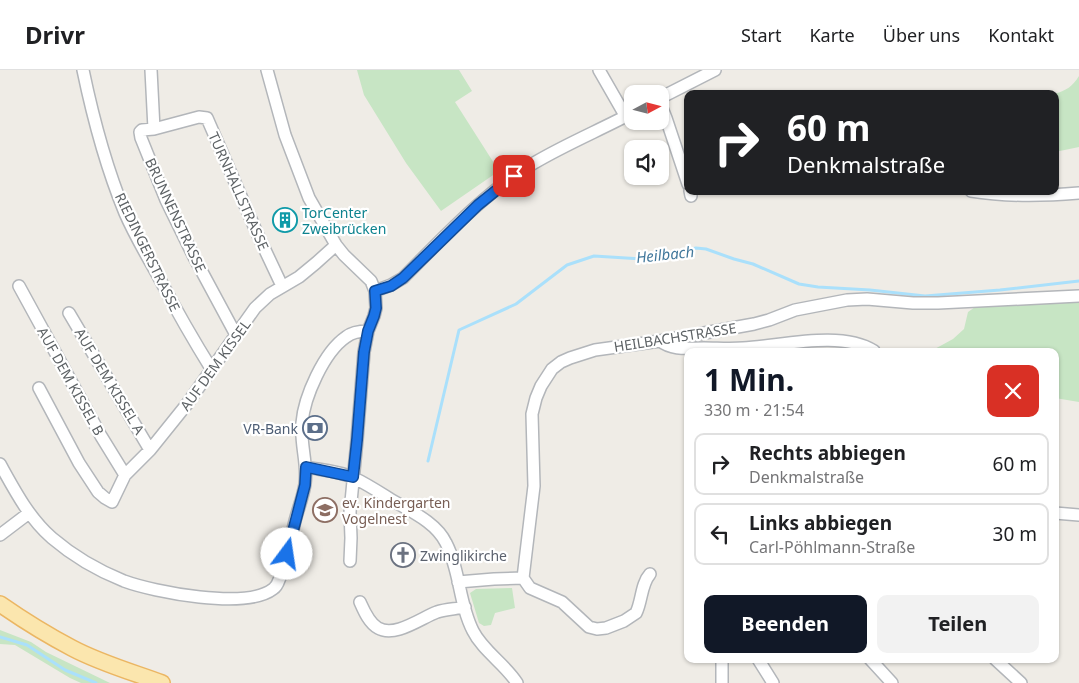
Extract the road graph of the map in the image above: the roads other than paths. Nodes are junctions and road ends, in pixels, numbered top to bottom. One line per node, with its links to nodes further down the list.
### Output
1 (83, 70): 30 (street, RIEDINGERSTRASSE)
2 (151, 70): 10 (street)
3 (267, 70): 16 (street)
4 (598, 70): 7 (street)
5 (715, 70): 6 (street)
6 (669, 93)
7 (624, 108)
8 (624, 118): 19 (street)
9 (669, 125): 11 (street)
10 (154, 129): 18 (street, TURNHALLSTRASSE); 23 (street, BRUNNENSTRASSE)
11 (684, 159)
12 (1079, 193): 13 (street)
13 (1059, 194)
14 (1002, 195): 15 (street)
15 (1048, 195)
16 (336, 245): 18 (street, AUF DEM KISSEL); 19 (street)
17 (19, 286): 35 (street, AUF DEM KISSEL B)
18 (282, 286): 23 (street, AUF DEM KISSEL)
19 (375, 291): 22 (street)
20 (1079, 296): 24 (street, HEILBACHSTRASSE)
21 (69, 313): 32 (street, AUF DEM KISSEL A)
22 (368, 331): 34 (street); 36 (street)
23 (236, 335): 30 (street, AUF DEM KISSEL)
24 (660, 341): 25 (street); 43 (street, HEILBACHSTRASSE)
25 (684, 348)
26 (684, 348): 27 (street)
27 (743, 348)
28 (743, 348): 29 (street)
29 (866, 348)
30 (212, 370): 32 (street, AUF DEM KISSEL)
31 (39, 388): 35 (street, AUF DEM KISSEL)
32 (150, 450): 35 (street, AUF DEM KISSEL)
33 (0, 464): 37 (street)
34 (306, 467): 36 (street); 37 (street)
35 (125, 475)
36 (353, 477): 41 (street); 44 (street)
37 (29, 513): 40 (street)
38 (1059, 513): 39 (street)
39 (1079, 515)
40 (0, 535)
41 (350, 561)
42 (650, 574): 43 (street)
43 (523, 578): 44 (street)
44 (458, 582): 47 (street)
45 (360, 602): 47 (street)
46 (0, 604): 52 (main road)
47 (465, 607): 53 (street)
48 (722, 663): 54 (street)
49 (760, 663): 55 (street)
50 (874, 663): 56 (street)
51 (1000, 663): 57 (street)
52 (162, 683)
53 (517, 683)
54 (722, 683)
55 (773, 683)
56 (892, 683)
57 (1021, 683)

